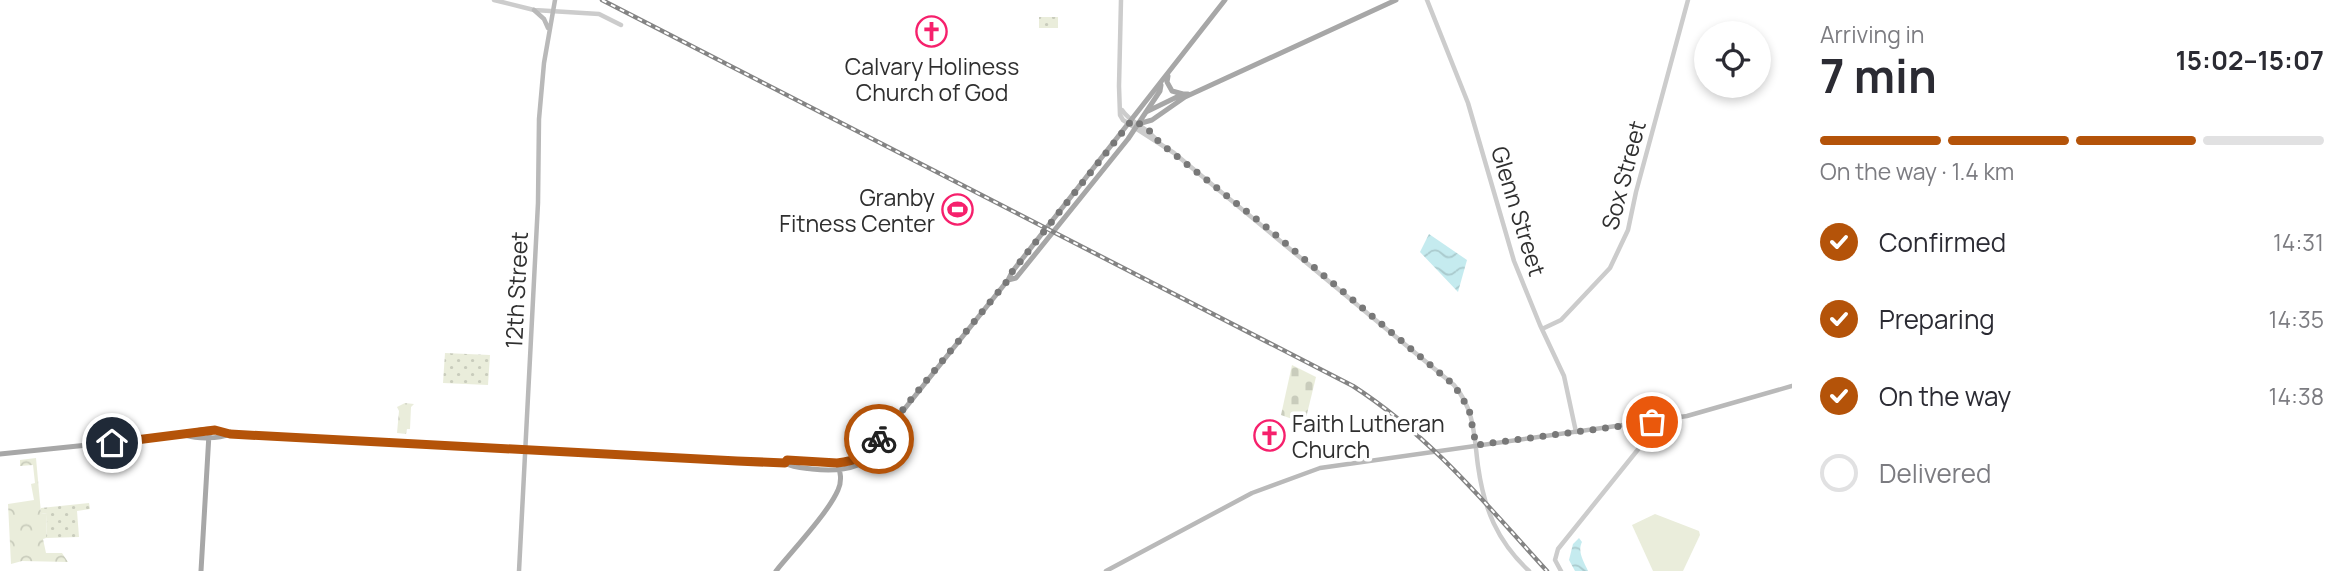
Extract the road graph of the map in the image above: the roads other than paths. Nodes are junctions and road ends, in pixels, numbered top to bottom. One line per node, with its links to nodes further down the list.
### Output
1 (494, 0): 8 (street)
2 (555, 0): 9 (main road, 12th Street)
3 (1121, 0): 17 (street)
4 (1225, 0): 12 (main road)
5 (1396, 0): 15 (main road)
6 (1427, 0): 20 (street, Glenn Street)
7 (1688, 0): 20 (street, Sox Street)
8 (534, 10): 9 (street); 11 (main road)
9 (553, 11): 10 (street); 11 (main road, 12th Street)
10 (621, 24)
11 (549, 30): 26 (main road, 12th Street)
12 (1168, 75): 13 (main road); 14 (main road)
13 (1161, 85): 16 (main road); 17 (main road)
14 (1183, 94): 15 (main road); 16 (main road)
15 (1191, 94): 18 (main road)
16 (1146, 111): 17 (main road); 18 (main road)
17 (1130, 122): 18 (street); 19 (main road)
18 (1139, 127): 19 (main road); 25 (street)
19 (1008, 280): 29 (main road)
20 (1542, 330): 23 (street, Glenn Street)
21 (1792, 386): 22 (main road)
22 (1647, 423): 23 (main road); 35 (street)
23 (1576, 432): 25 (main road)
24 (209, 433): 26 (main road); 27 (main road); 30 (main road)
25 (1476, 445): 33 (main road); 34 (street)
26 (525, 450): 28 (main road); 31 (main road, 12th Street)
27 (0, 454)
28 (785, 463): 29 (main road); 29 (main road)
29 (837, 468): 32 (main road)
30 (201, 571)
31 (519, 571)
32 (776, 571)
33 (1106, 571)
34 (1529, 571)
35 (1561, 571)

